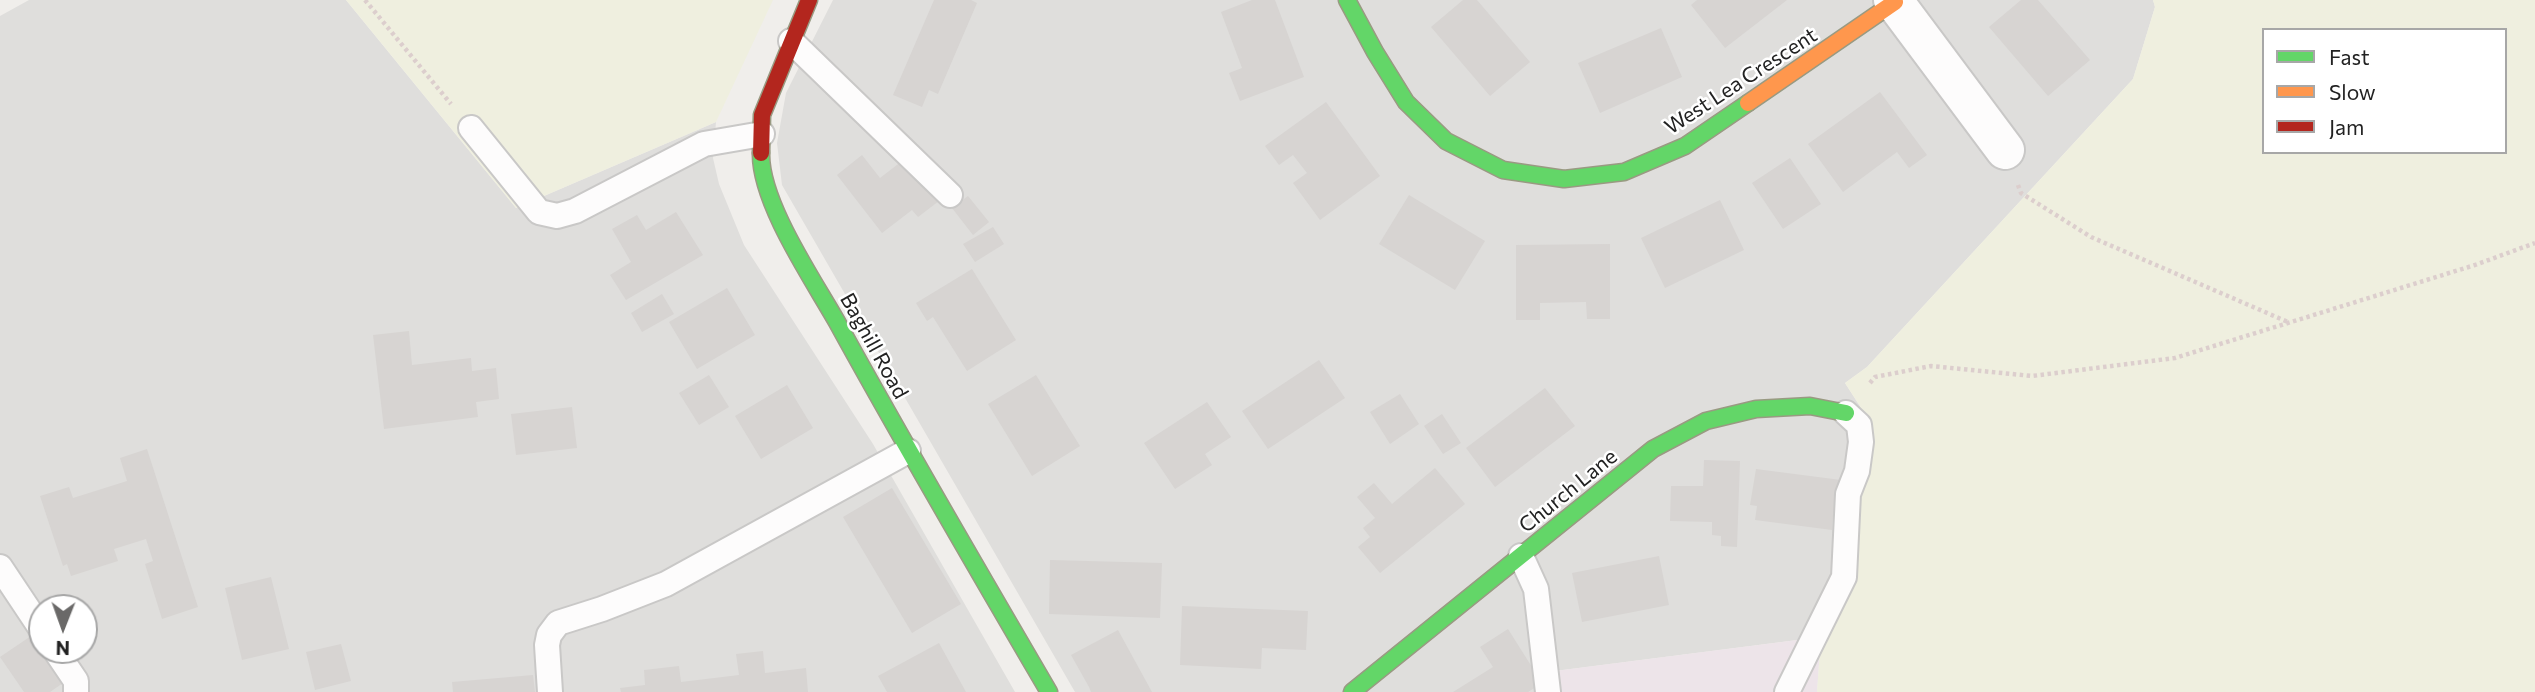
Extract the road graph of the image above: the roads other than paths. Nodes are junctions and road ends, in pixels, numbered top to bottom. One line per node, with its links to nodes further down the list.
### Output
1 (809, 0): 4 (street, Baghill Road)
2 (1347, 0): 3 (street, West Lea Crescent)
3 (1894, 1): 7 (street)
4 (791, 41): 6 (street, Baghill Road); 8 (lane)
5 (471, 128): 6 (lane)
6 (762, 134): 10 (street, Baghill Road)
7 (2005, 150)
8 (950, 195)
9 (1846, 413): 11 (street, Church Lane); 20 (lane)
10 (908, 451): 16 (lane); 17 (street, Baghill Road)
11 (1521, 556): 18 (street, Church Lane); 19 (lane)
12 (0, 567): 13 (lane)
13 (28, 609)
14 (64, 664): 15 (lane)
15 (76, 692)
16 (550, 692)
17 (1049, 692)
18 (1352, 692)
19 (1548, 692)
20 (1787, 692)

